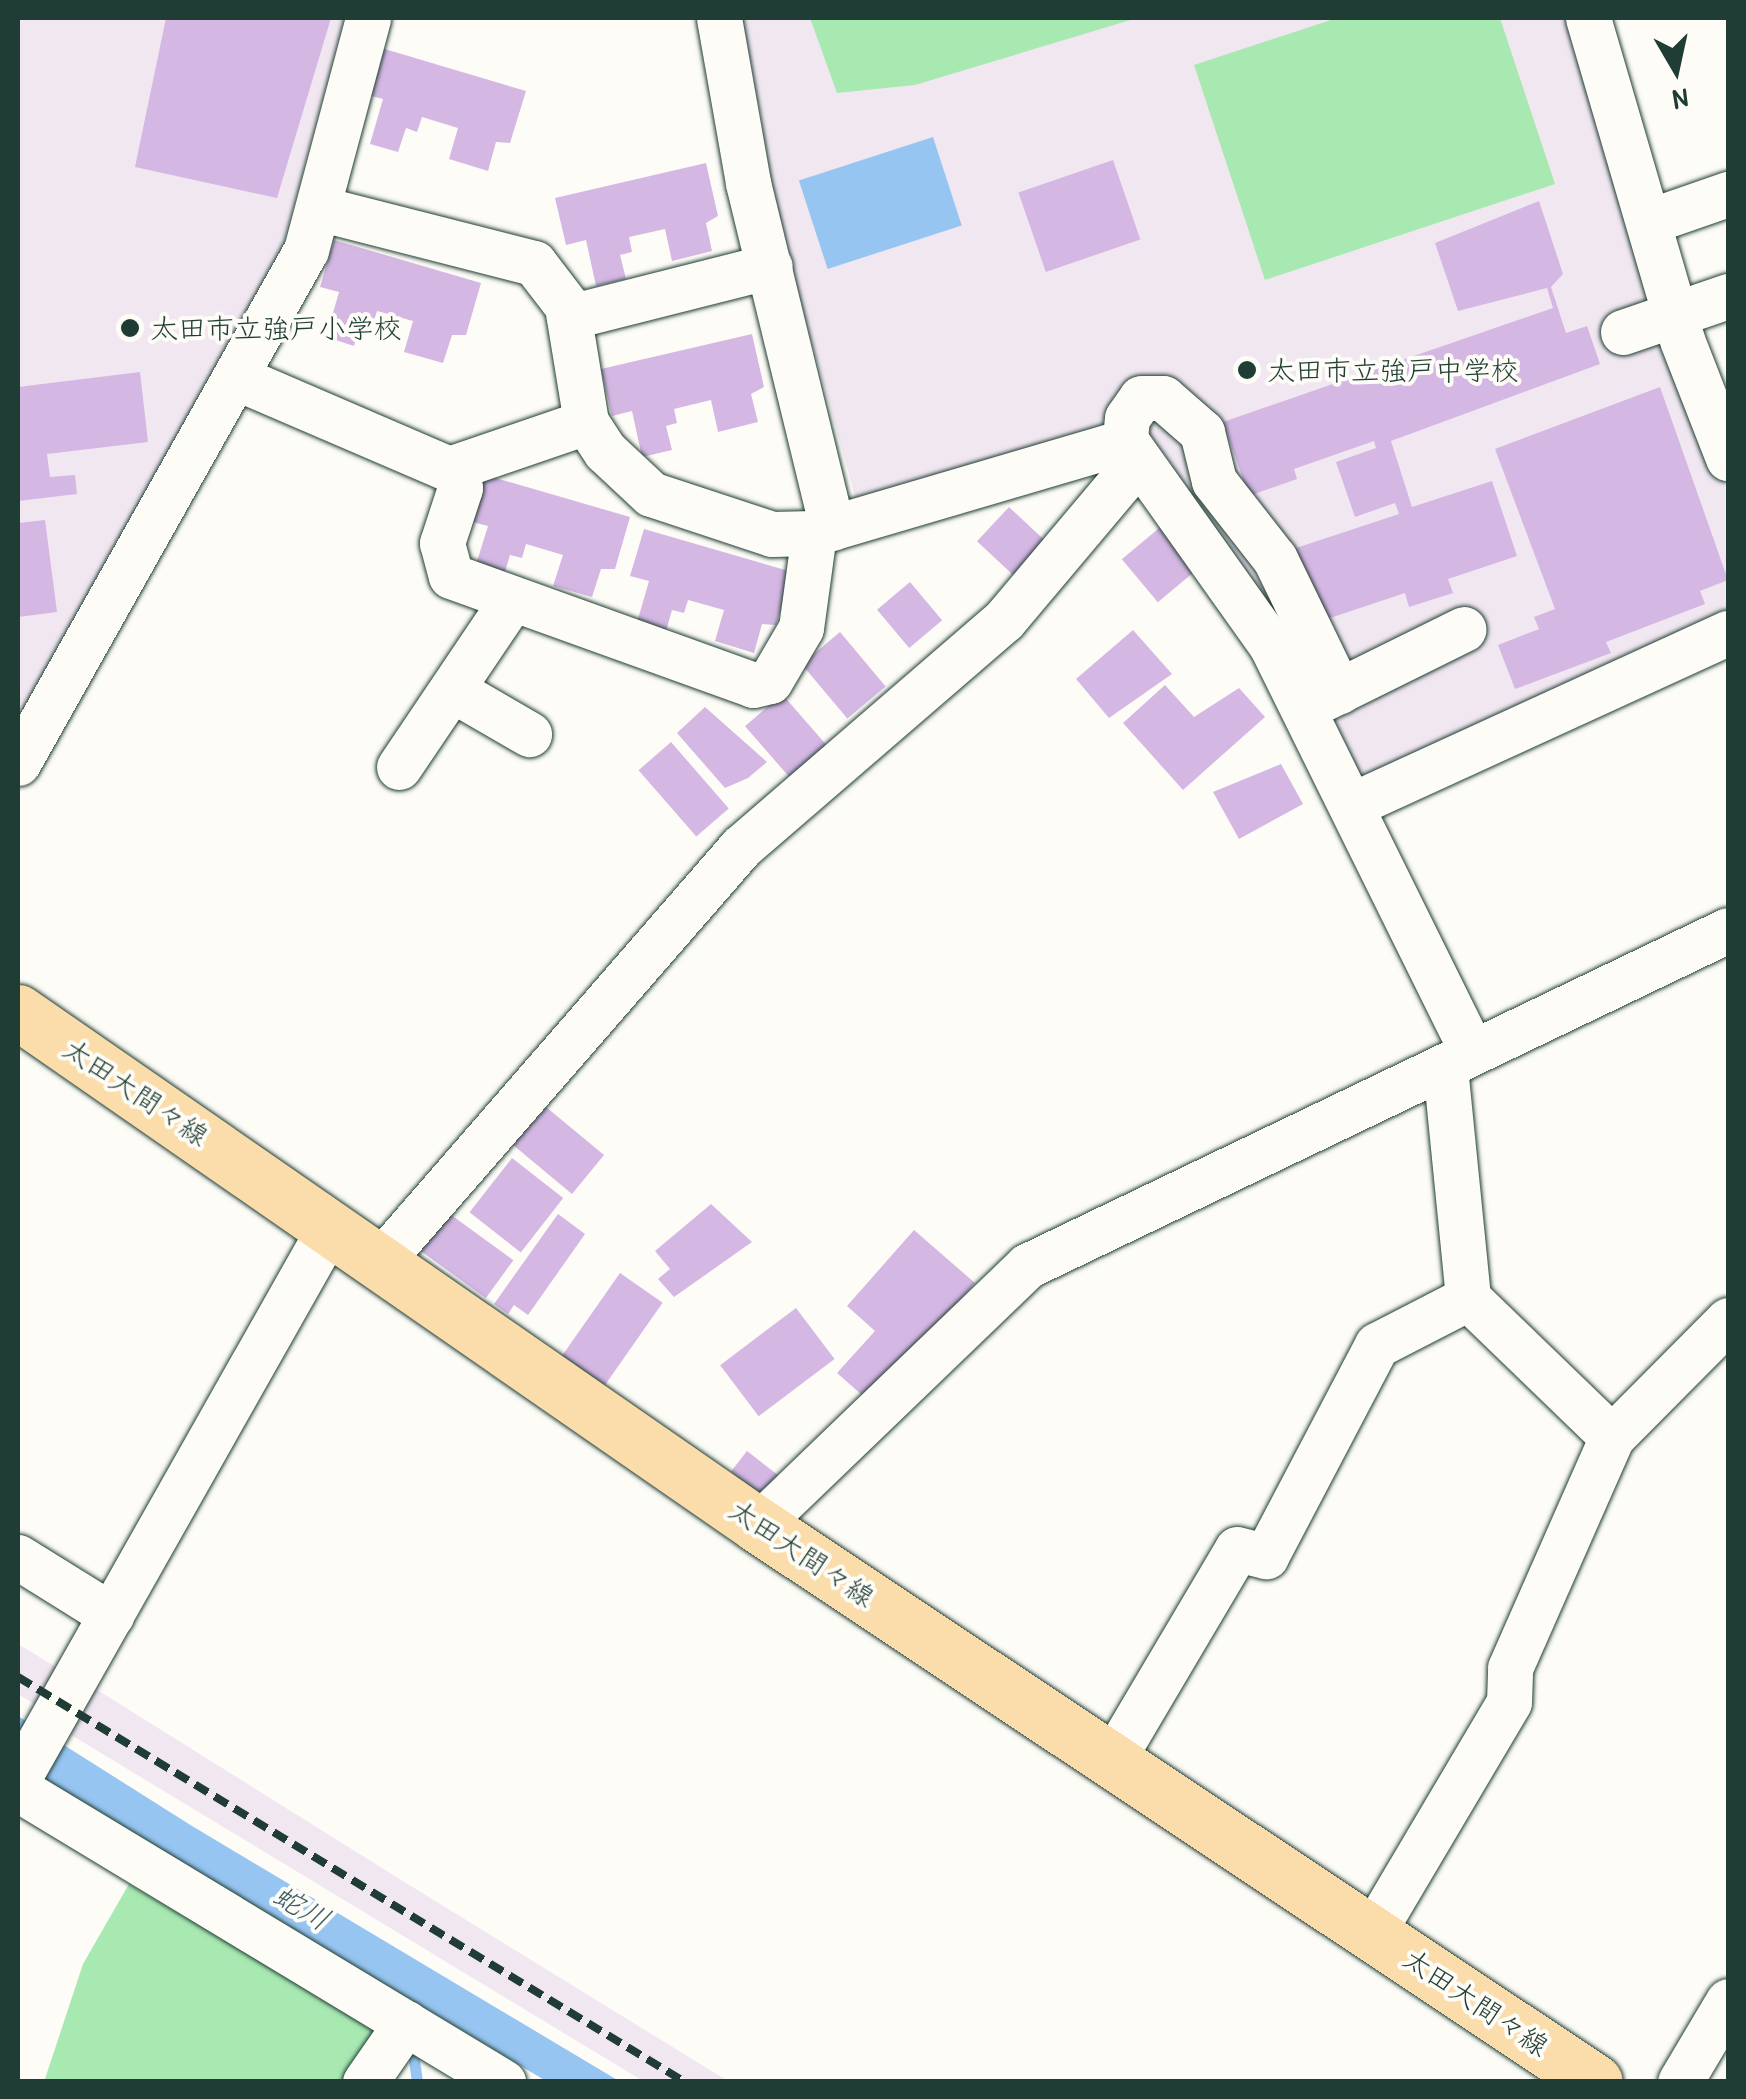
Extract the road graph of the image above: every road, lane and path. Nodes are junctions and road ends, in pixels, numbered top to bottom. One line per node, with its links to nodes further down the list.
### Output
1 (368, 18): 5 (street)
2 (719, 18): 7 (street)
3 (1588, 18): 6 (street)
4 (1728, 194): 6 (street)
5 (318, 208): 10 (street); 12 (street)
6 (1650, 221): 9 (street)
7 (770, 266): 10 (street); 17 (street)
8 (1728, 296): 9 (street)
9 (1681, 314): 11 (street); 15 (street)
10 (569, 317): 13 (street)
11 (1623, 332)
12 (240, 379): 16 (street); 24 (street)
13 (586, 422): 16 (street); 17 (street)
14 (1126, 441): 17 (street); 22 (street); 22 (street); 31 (street)
15 (1728, 458)
16 (456, 467): 18 (street)
17 (823, 531): 18 (street)
18 (511, 601): 21 (street)
19 (1464, 629): 22 (street)
20 (1728, 633): 26 (street)
21 (452, 690): 23 (street); 25 (street)
22 (1322, 699): 26 (street)
23 (528, 734)
24 (19, 759)
25 (399, 767)
26 (1356, 803): 29 (street)
27 (1728, 930): 29 (street)
28 (18, 1012): 30 (main road, 太田大間々線)
29 (1458, 1059): 32 (street); 35 (street)
30 (330, 1225): 31 (main road, 太田大間々線); 37 (street)
31 (380, 1262): 35 (main road, 太田大間々線)
32 (1468, 1298): 34 (street); 38 (street)
33 (1728, 1320): 34 (street)
34 (1612, 1437): 40 (street)
35 (758, 1525): 38 (main road, 太田大間々線)
36 (18, 1557): 37 (street)
37 (111, 1615): 39 (street)
38 (1111, 1762): 40 (main road, 太田大間々線)
39 (19, 1787): 42 (street)
40 (1374, 1932): 46 (main road, 太田大間々線)
41 (1728, 2002): 47 (street)
42 (406, 2023): 43 (street); 44 (street)
43 (445, 2064): 45 (street)
44 (365, 2082)
45 (503, 2082)
46 (1594, 2082)
47 (1680, 2082)

